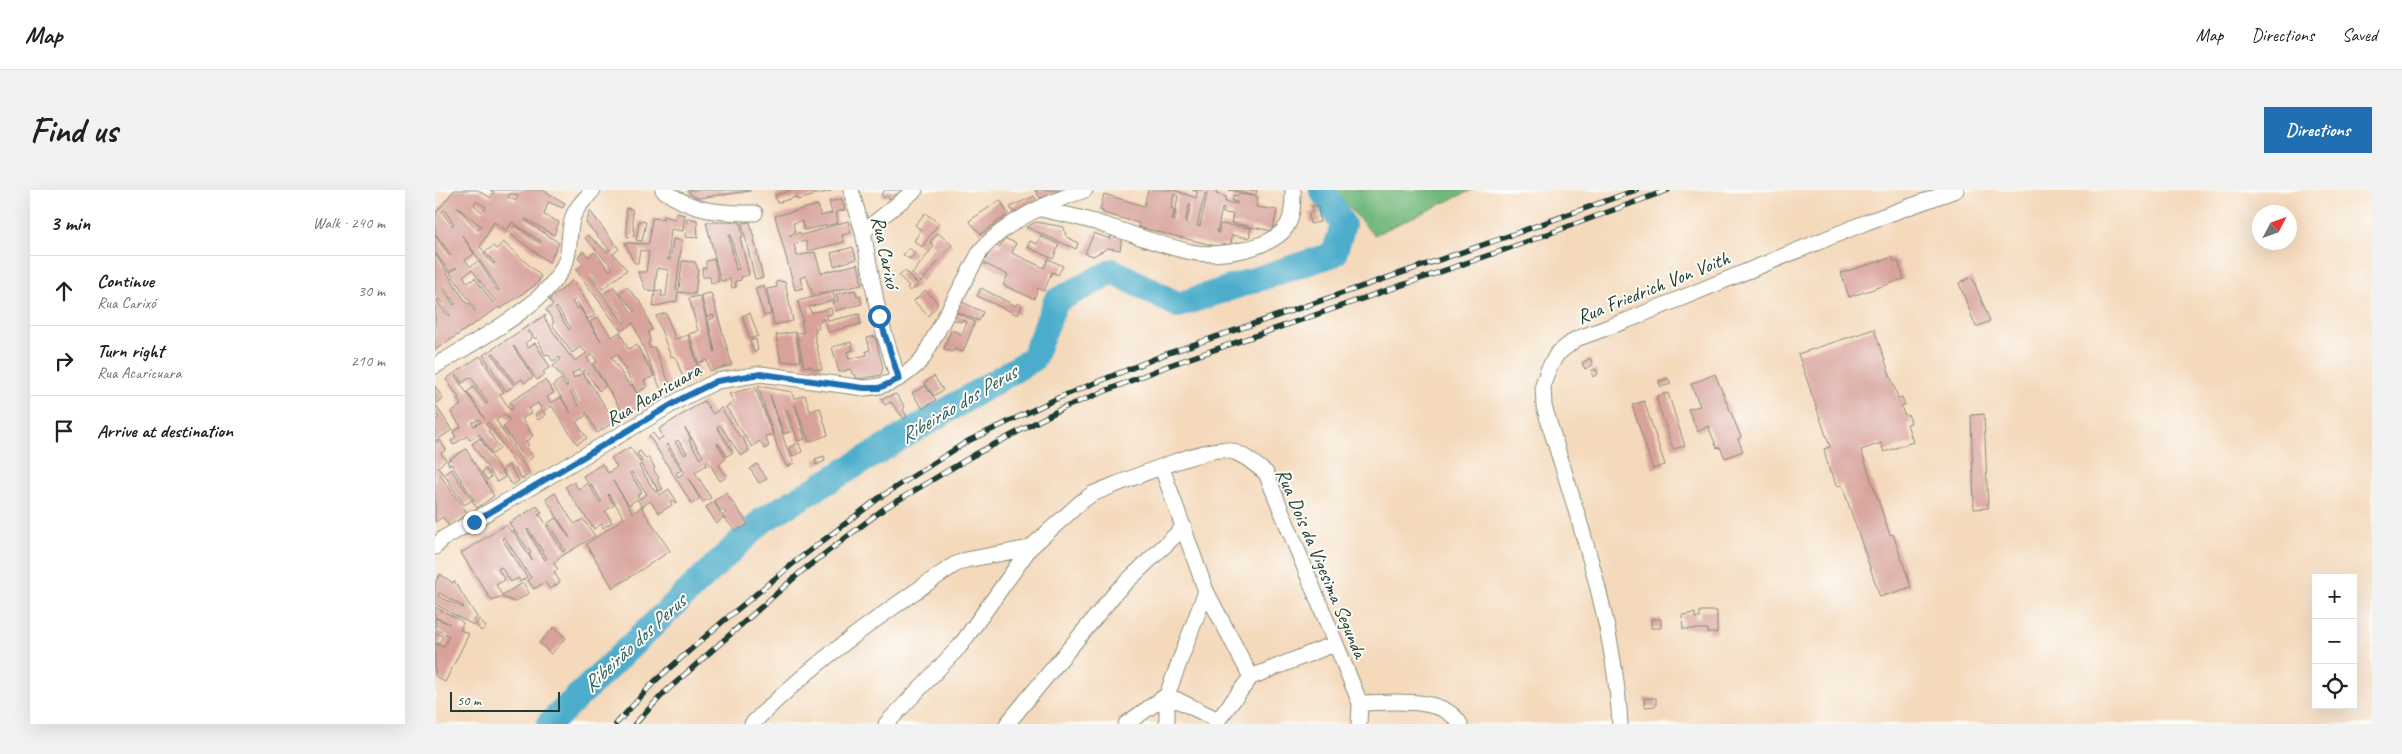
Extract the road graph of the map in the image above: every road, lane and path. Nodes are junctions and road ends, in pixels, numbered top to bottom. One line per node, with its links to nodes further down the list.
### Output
1 (593, 190): 11 (street)
2 (663, 190): 9 (street)
3 (851, 190): 10 (street, Rua Carixó)
4 (915, 190): 10 (street)
5 (1085, 190): 8 (street, Rua Acaricuara)
6 (1293, 190): 8 (street)
7 (1956, 190): 30 (street, Rua Friedrich Von Voith)
8 (1041, 209): 12 (street, Rua Acaricuara)
9 (755, 213)
10 (863, 232): 12 (street, Rua Carixó)
11 (435, 366)
12 (899, 379): 15 (street, Rua Acaricuara)
13 (1162, 468): 14 (street); 16 (street, Rua Dois da Vigesima Segunda); 18 (street, Rua Dois da Vigesima Segunda)
14 (1184, 527): 17 (street); 25 (street)
15 (436, 545)
16 (1030, 548): 23 (street); 24 (street, Rua Dois da Vigesima Segunda)
17 (1206, 591): 19 (street); 20 (street)
18 (1334, 644): 19 (street); 21 (street, Rua Dois da Vigesima Segunda)
19 (1251, 677): 22 (street)
20 (1167, 694): 22 (street); 26 (street); 27 (street)
21 (1360, 702): 28 (street, Rua Dois da Vigesima Segunda); 29 (street)
22 (1217, 722)
23 (752, 724)
24 (886, 724)
25 (1007, 724)
26 (1126, 724)
27 (1167, 724)
28 (1359, 724)
29 (1460, 724)
30 (1620, 724)

